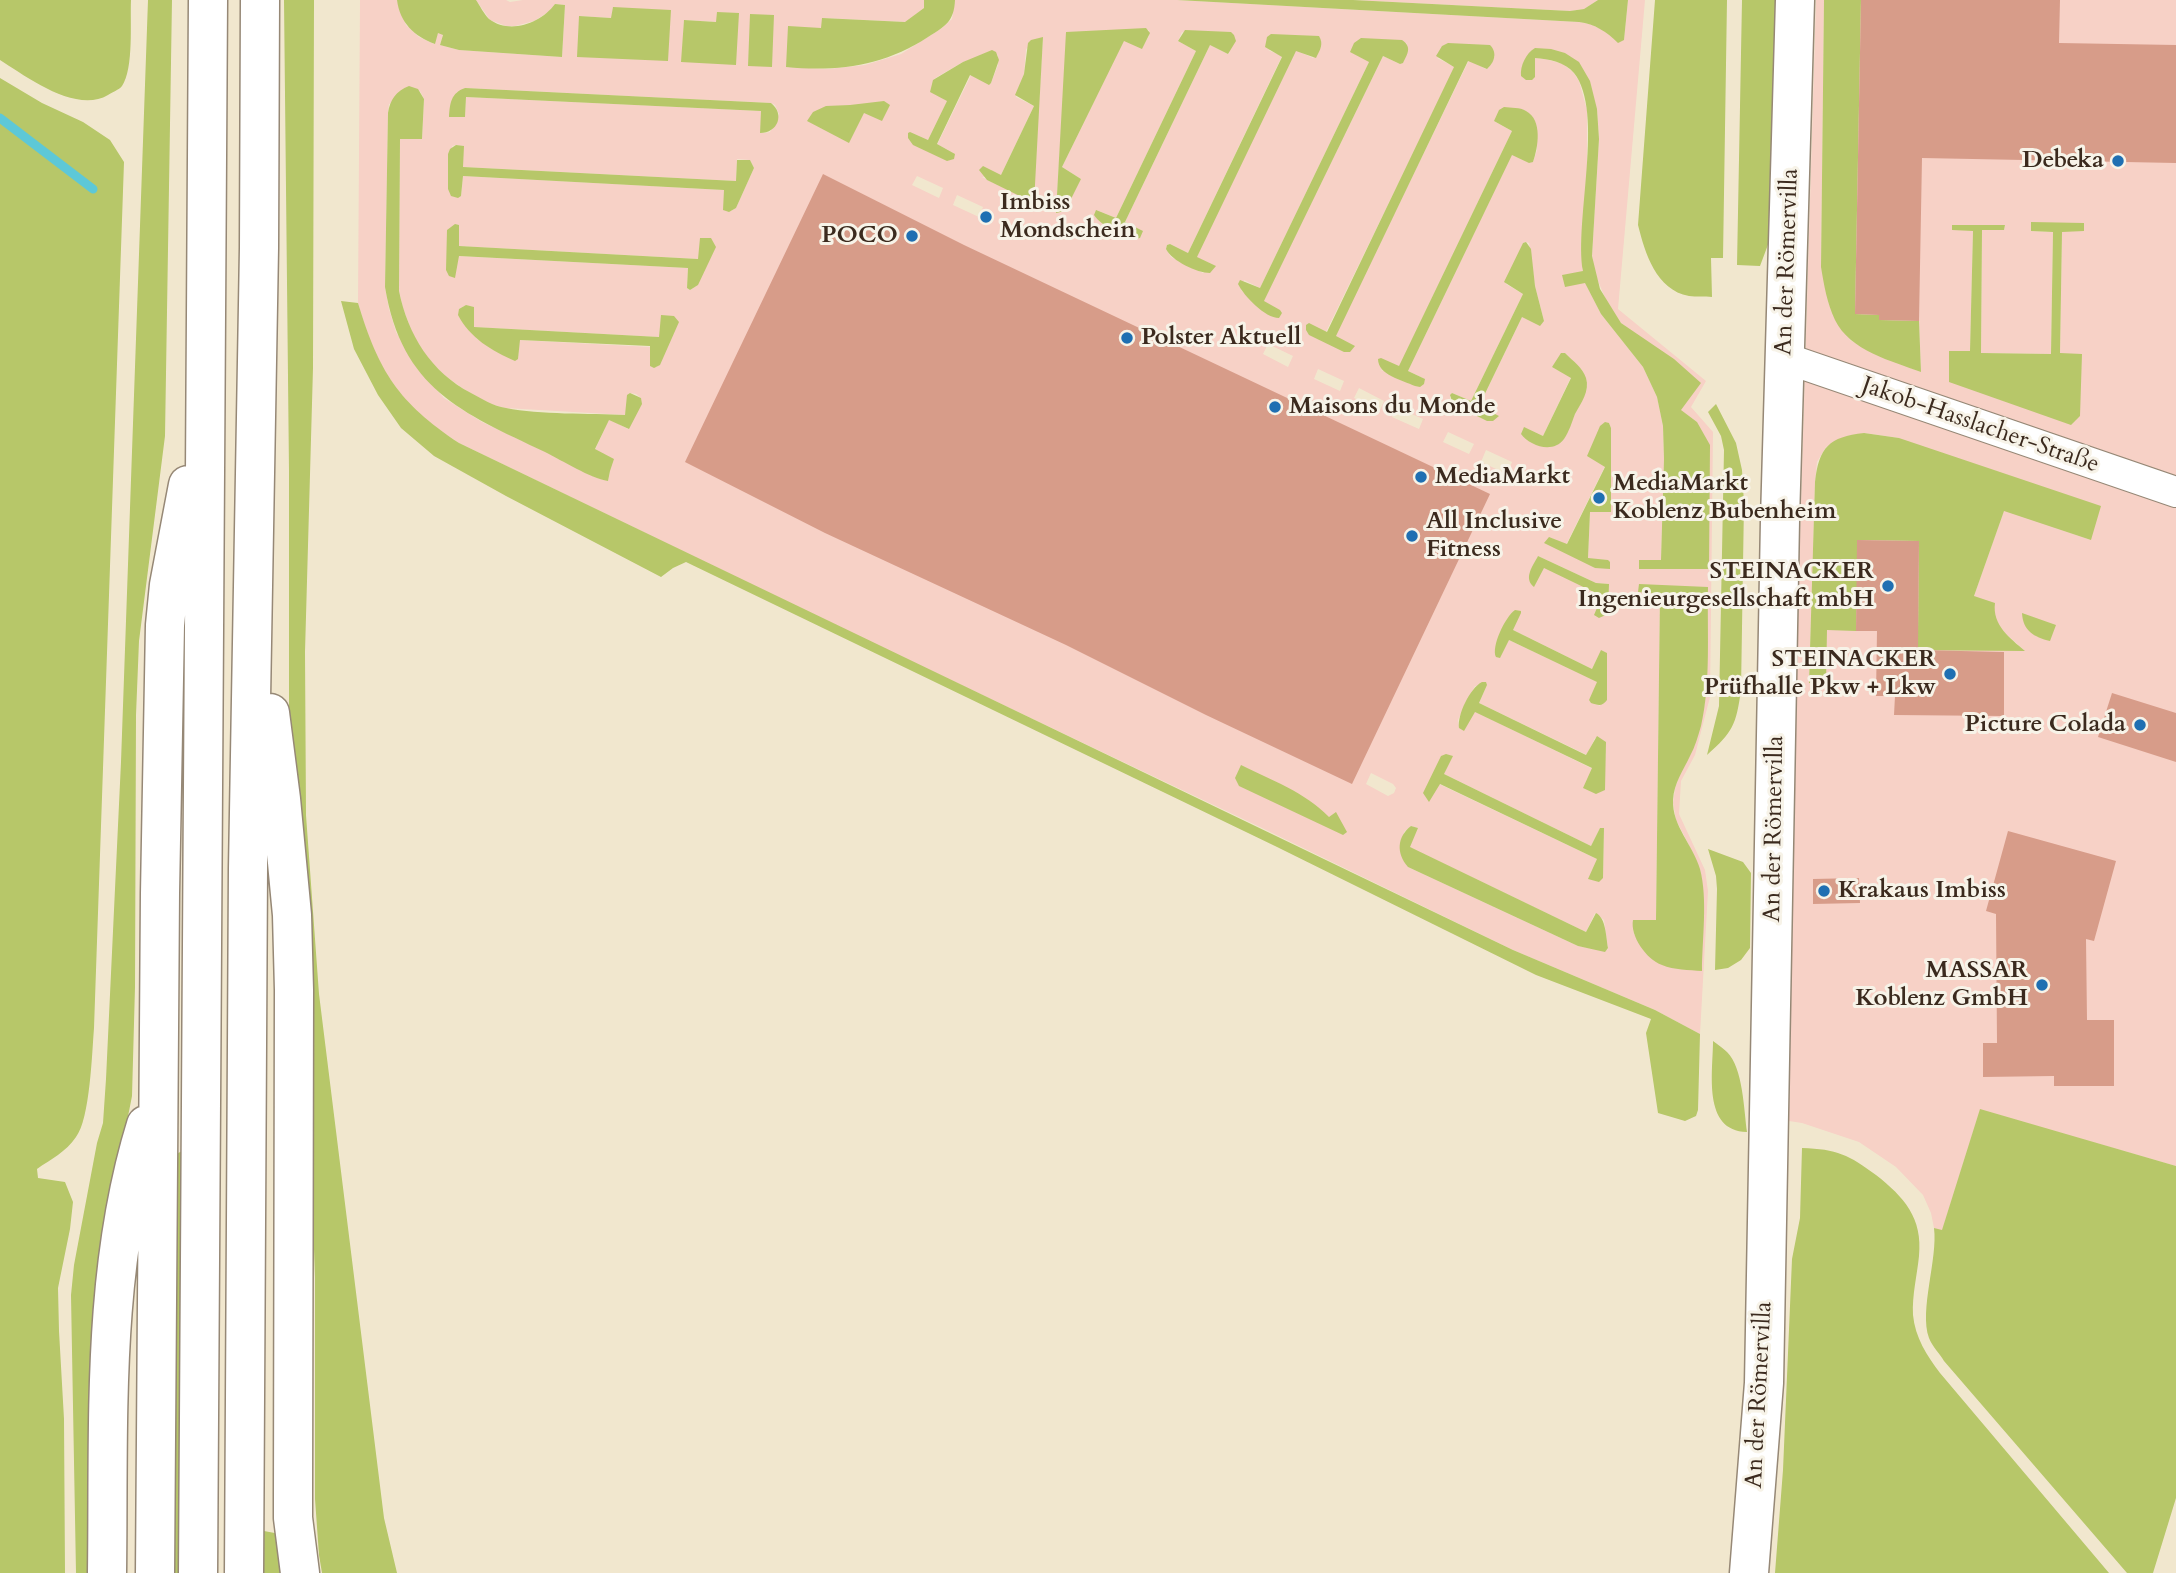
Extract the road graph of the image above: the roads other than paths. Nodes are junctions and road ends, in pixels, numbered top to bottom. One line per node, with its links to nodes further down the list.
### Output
1 (208, 0): 5 (main road)
2 (260, 0): 7 (main road)
3 (1795, 0): 4 (main road, An der Römervilla)
4 (1785, 358): 6 (street, Jakob-Hasslacher-Straße); 14 (main road, An der Römervilla)
5 (205, 426): 8 (main road); 11 (main road)
6 (2176, 492)
7 (253, 547): 12 (main road); 13 (main road)
8 (159, 1083): 9 (main road); 10 (main road)
9 (107, 1573)
10 (155, 1573)
11 (198, 1573)
12 (244, 1573)
13 (300, 1573)
14 (1749, 1573)

